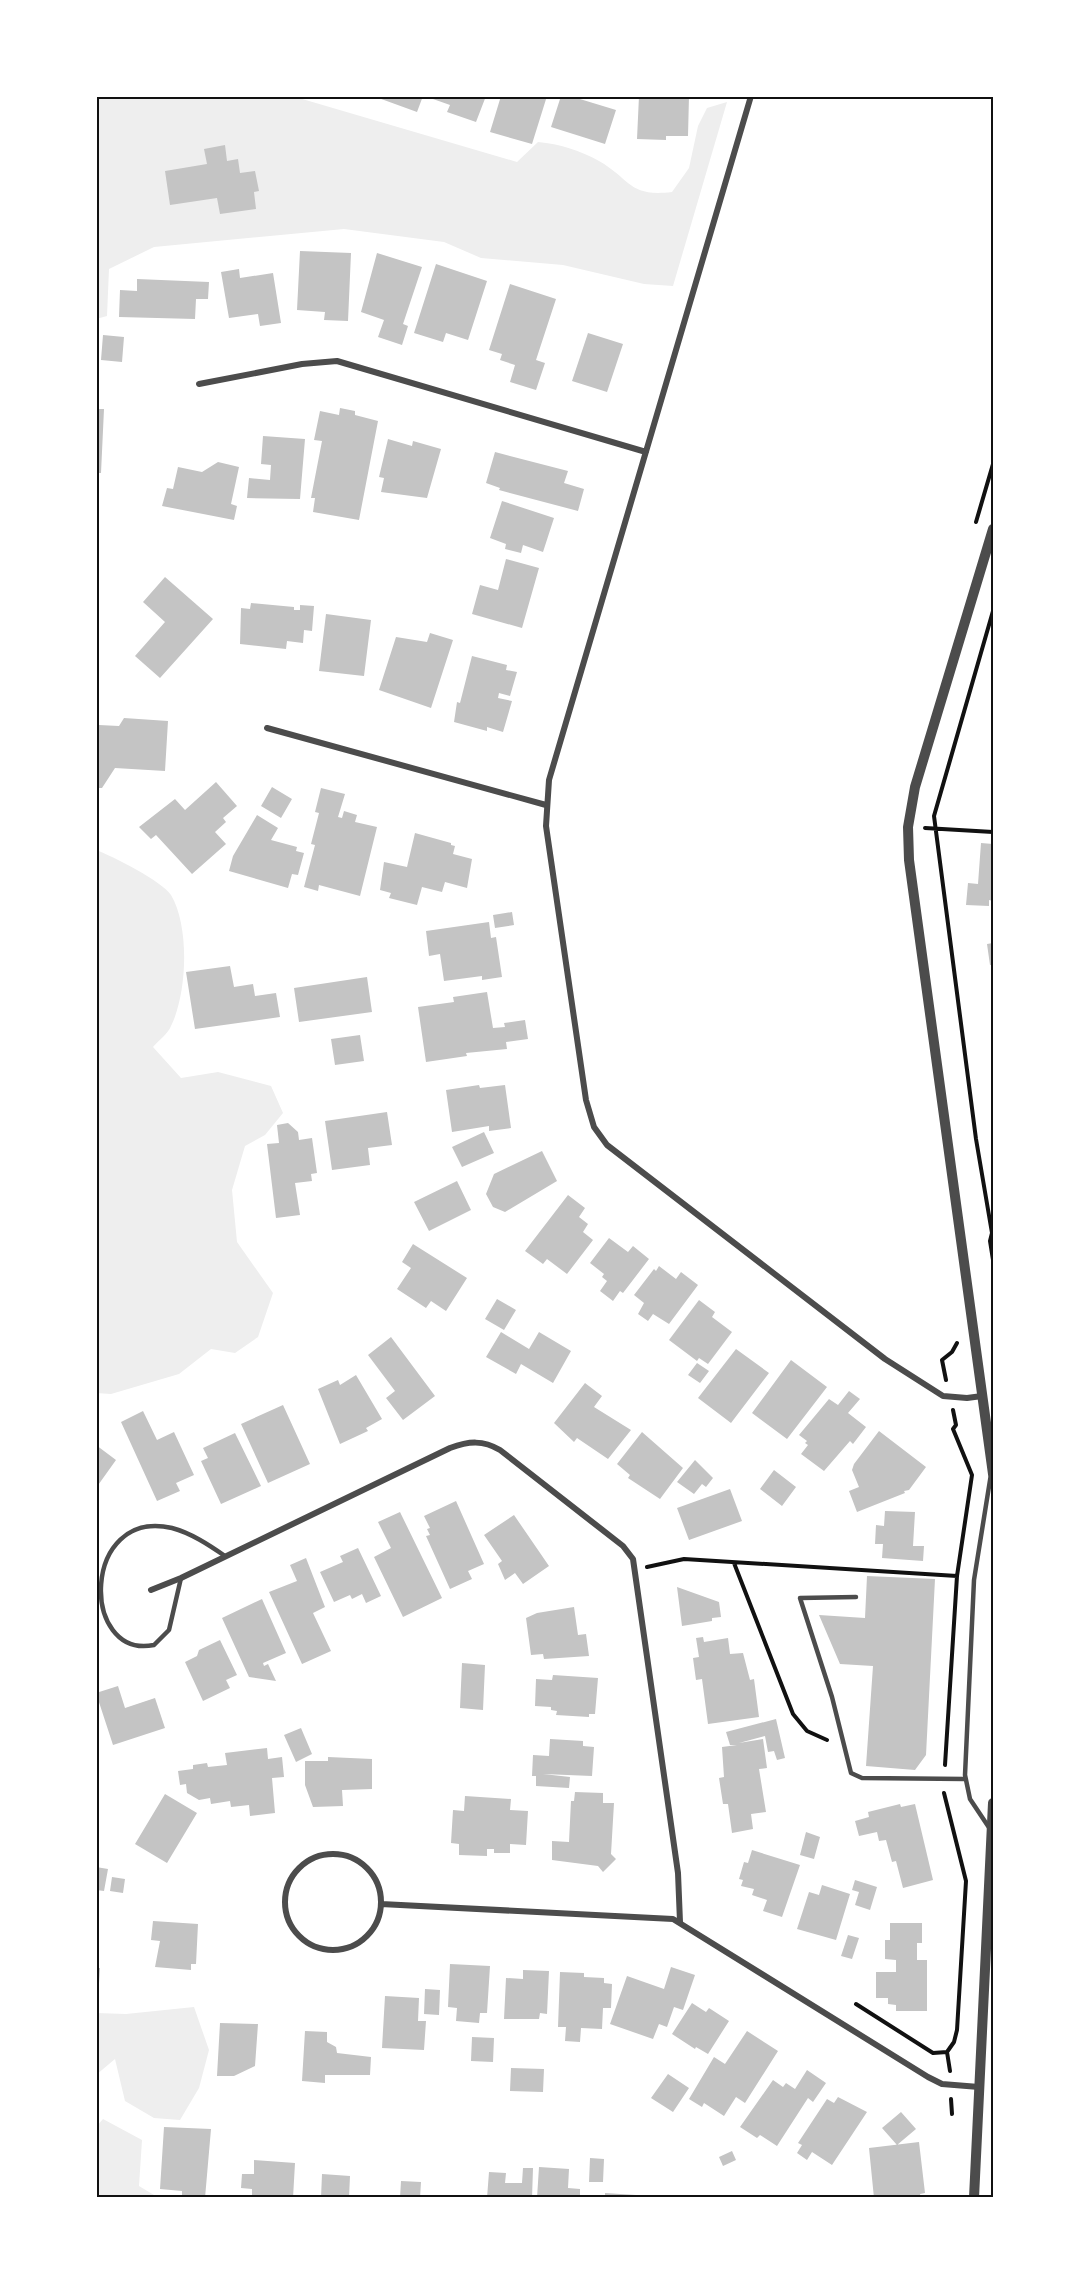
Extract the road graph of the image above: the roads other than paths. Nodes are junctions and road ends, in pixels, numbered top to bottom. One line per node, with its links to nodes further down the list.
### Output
1 (751, 96): 3 (street)
2 (199, 384): 3 (street)
3 (646, 452): 6 (street)
4 (993, 528): 7 (street)
5 (267, 728): 6 (street)
6 (546, 805): 7 (street)
7 (982, 1396): 8 (street)
8 (992, 1468): 9 (street); 14 (lane)
9 (993, 1474)
10 (225, 1556): 11 (street); 11 (lane); 18 (street)
11 (181, 1578): 12 (street)
12 (151, 1590)
13 (856, 1597): 14 (lane)
14 (965, 1779): 16 (lane)
15 (993, 1803): 16 (street)
16 (992, 1833): 19 (street)
17 (381, 1904): 17 (street); 18 (street)
18 (680, 1922): 21 (street)
19 (990, 1954): 20 (street)
20 (989, 1982): 21 (street)
21 (979, 2087): 22 (street)
22 (974, 2198)

